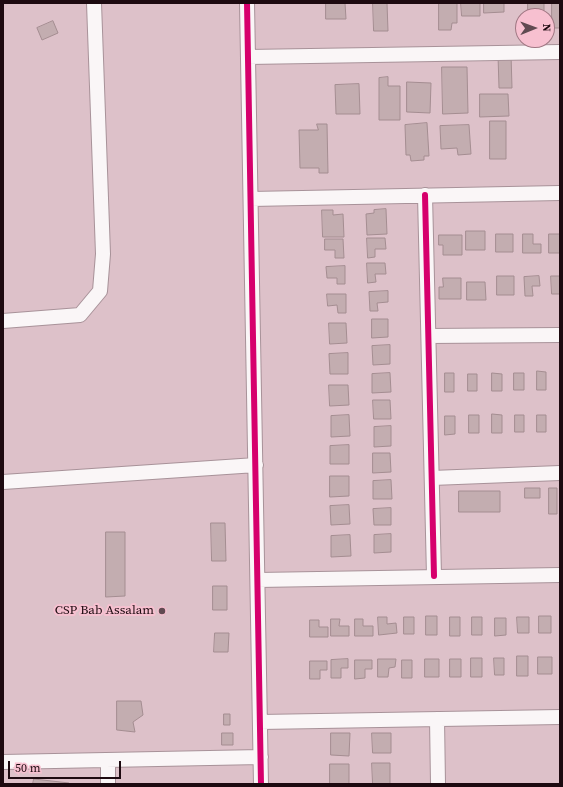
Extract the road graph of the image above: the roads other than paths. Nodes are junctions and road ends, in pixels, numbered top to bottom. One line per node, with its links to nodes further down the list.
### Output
1 (94, 3): 8 (street)
2 (247, 3): 4 (street)
3 (560, 52): 4 (street)
4 (248, 57): 7 (street)
5 (560, 193): 6 (street)
6 (425, 195): 7 (street); 10 (street)
7 (251, 199): 11 (street)
8 (3, 321)
9 (560, 335): 10 (street)
10 (429, 336): 13 (street)
11 (256, 465): 14 (street); 17 (street)
12 (560, 473): 13 (street)
13 (432, 478): 16 (street)
14 (3, 482)
15 (560, 575): 16 (street)
16 (434, 576): 17 (street)
17 (258, 580): 20 (street)
18 (560, 717): 19 (street)
19 (437, 719): 20 (street); 26 (street)
20 (260, 722): 21 (street)
21 (261, 757): 22 (street); 25 (street)
22 (108, 760): 23 (street); 24 (street)
23 (3, 762)
24 (108, 784)
25 (261, 784)
26 (438, 784)

